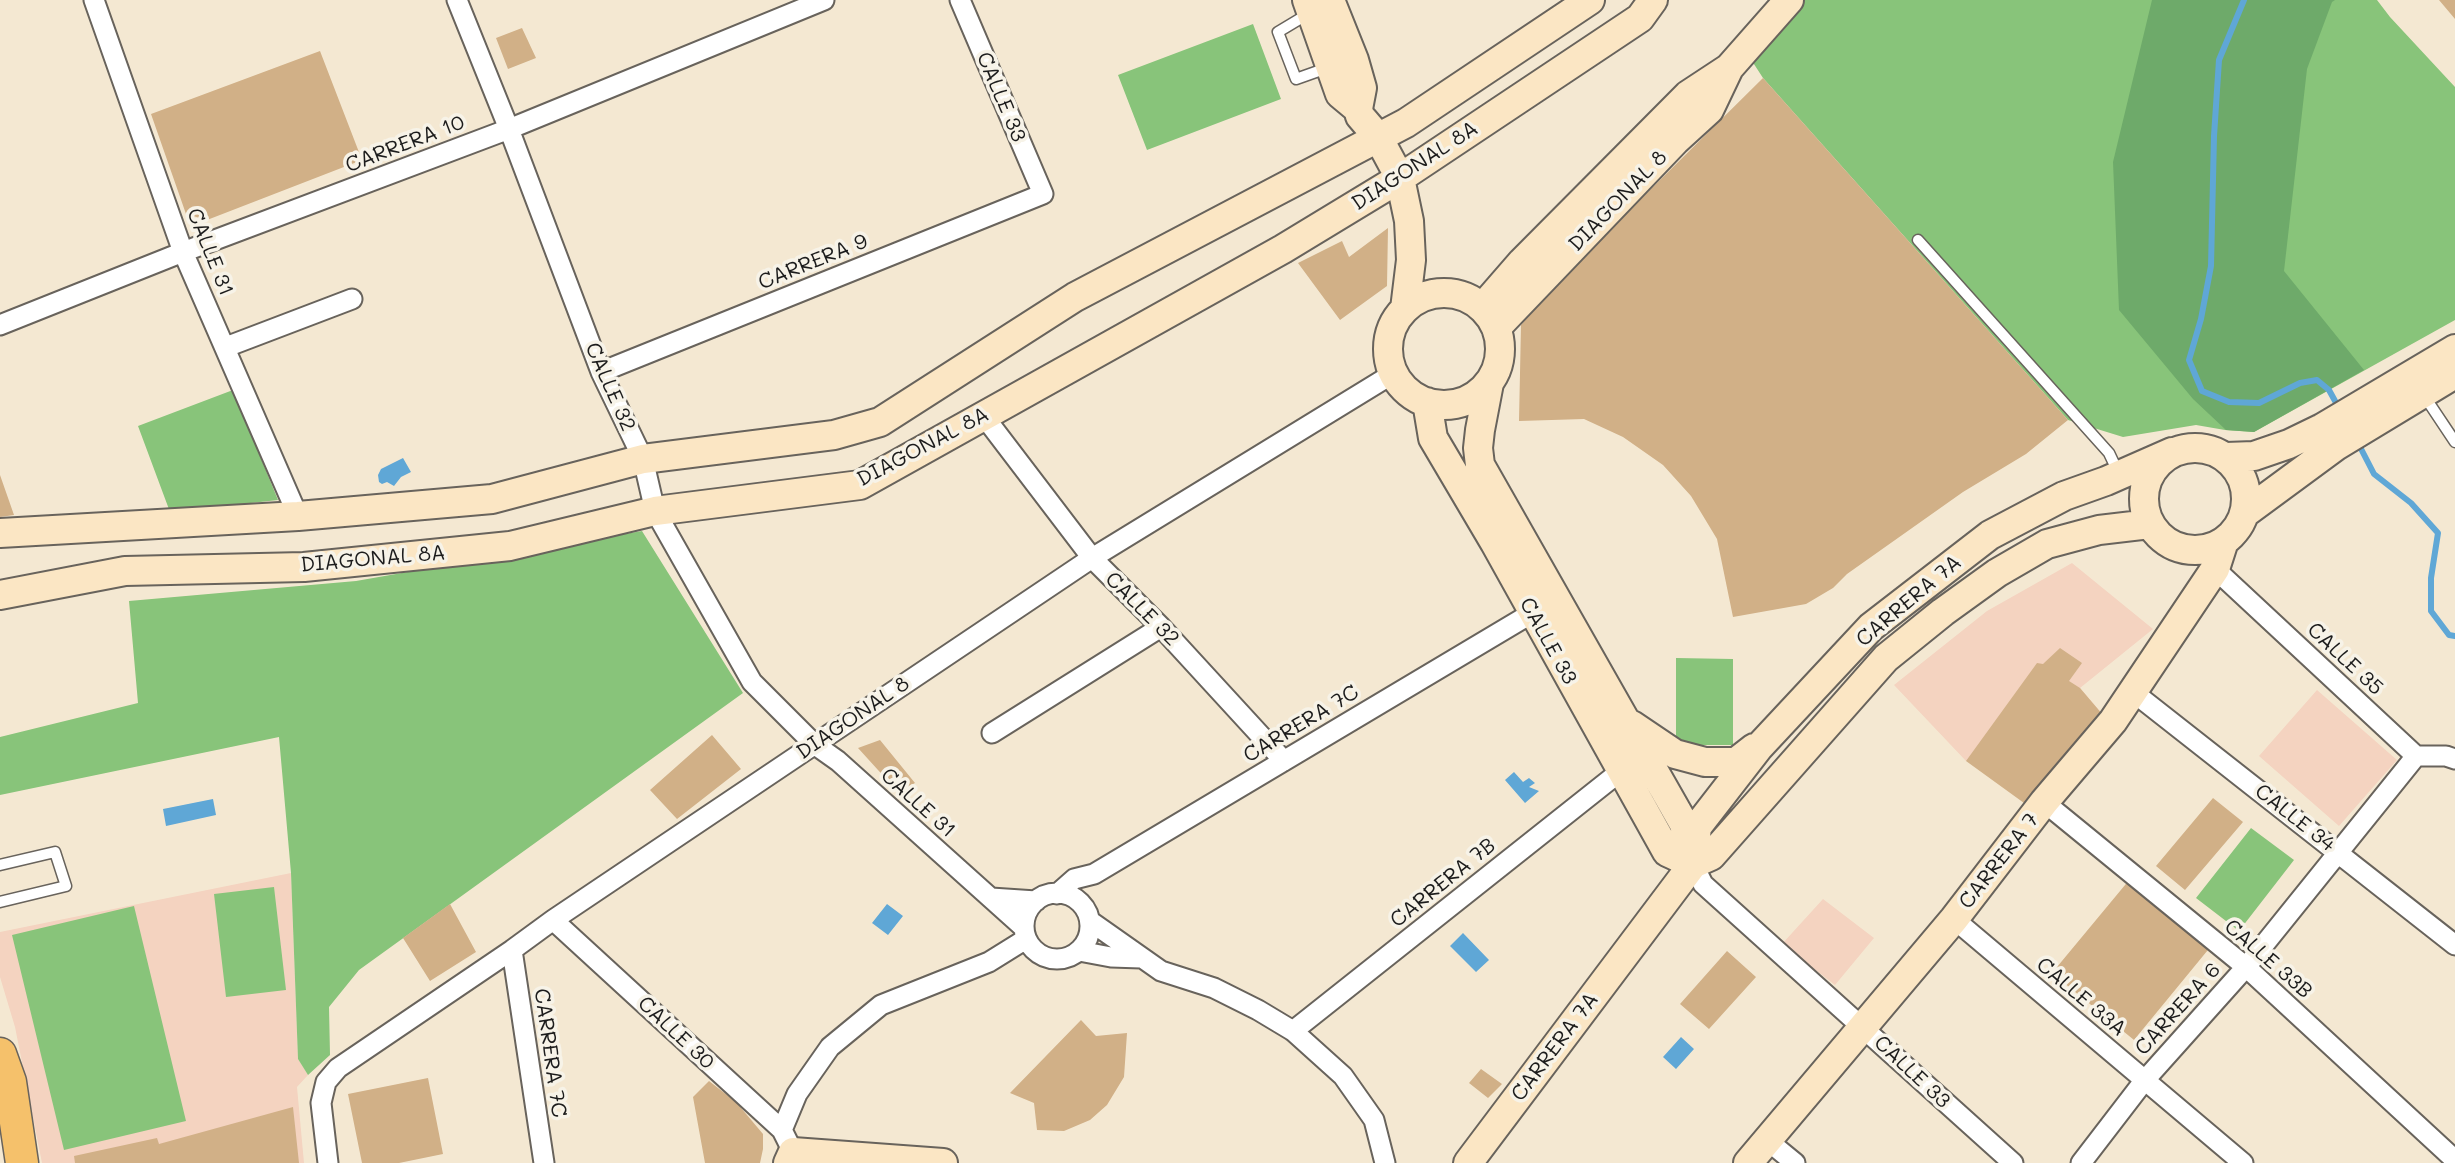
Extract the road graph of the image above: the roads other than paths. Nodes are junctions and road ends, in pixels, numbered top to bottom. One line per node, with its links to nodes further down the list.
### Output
1 (94, 0): 16 (street, CALLE 31)
2 (457, 0): 11 (street, CALLE 32)
3 (824, 0): 11 (street, CARRERA 10)
4 (960, 0): 14 (street, CALLE 33)
5 (1590, 0): 12 (street, DIAGONAL 8A)
6 (1653, 0): 13 (street, DIAGONAL 8A)
7 (1789, 0): 21 (street, DIAGONAL 8)
8 (1316, 4): 9 (street); 9 (lane); 10 (street)
9 (1331, 67): 10 (street)
10 (1358, 109): 12 (street)
11 (509, 129): 16 (street, CARRERA 10); 25 (street, CALLE 32)
12 (1378, 137): 13 (street); 37 (street, DIAGONAL 8A)
13 (1400, 178): 17 (street); 32 (street, DIAGONAL 8A)
14 (1043, 194): 25 (street, CARRERA 9)
15 (1917, 240): 38 (lane)
16 (183, 252): 22 (street, CARRERA 10); 23 (street, CALLE 31)
17 (1411, 260): 18 (street); 20 (street)
18 (1438, 294): 20 (street); 21 (street)
19 (352, 299): 23 (street)
20 (1405, 309): 26 (street)
21 (1489, 318): 28 (street)
22 (0, 325)
23 (226, 347): 41 (street, CALLE 31)
24 (2455, 349): 31 (street)
25 (601, 372): 37 (street, CALLE 32)
26 (1394, 373): 30 (street); 45 (street, DIAGONAL 8)
27 (2455, 374): 29 (street)
28 (1489, 383): 30 (street); 51 (street, CALLE 33)
29 (2423, 393): 31 (street); 34 (lane)
30 (1427, 402): 48 (street, CALLE 33)
31 (2374, 410): 33 (street)
32 (983, 415): 39 (street, DIAGONAL 8A); 45 (street, CALLE 32)
33 (2329, 437): 36 (street); 40 (street)
34 (2455, 442)
35 (2172, 452): 36 (street); 38 (street, CARRERA 7A); 42 (street)
36 (2226, 457): 40 (street)
37 (643, 459): 39 (street, CALLE 32); 41 (street, DIAGONAL 8A)
38 (2120, 475): 53 (street, CARRERA 7A)
39 (655, 511): 47 (street, DIAGONAL 8A); 54 (street, CALLE 32)
40 (2245, 513): 44 (street)
41 (298, 516): 43 (street, DIAGONAL 8A)
42 (2150, 524): 44 (street); 61 (street, CARRERA 7A)
43 (0, 533)
44 (2224, 541): 46 (street, CARRERA 7)
45 (1092, 558): 49 (street, CALLE 32); 54 (street, DIAGONAL 8)
46 (2215, 569): 50 (street, CARRERA 7); 55 (street, CALLE 35)
47 (0, 594)
48 (1532, 613): 57 (street, CARRERA 7C); 58 (street, CALLE 33)
49 (1161, 627): 52 (street); 57 (street, CALLE 32)
50 (2133, 692): 59 (street, CARRERA 7); 60 (street, CALLE 34)
51 (1624, 719): 53 (street); 61 (street, CALLE 33)
52 (992, 733)
53 (1768, 738): 61 (street, CARRERA 7A)
54 (814, 744): 65 (street, CALLE 31); 70 (street, DIAGONAL 8)
55 (2416, 756): 56 (street); 60 (street, CARRERA 6)
56 (2455, 759)
57 (1284, 761): 63 (street, CARRERA 7C)
58 (1622, 770): 61 (street, CALLE 33); 80 (street, CARRERA 7B)
59 (2044, 802): 69 (street, CARRERA 7); 78 (street, CALLE 33B)
60 (2339, 852): 72 (street, CALLE 34); 78 (street, CARRERA 6)
61 (1693, 864): 79 (street, CALLE 33); 93 (street, CARRERA 7A)
62 (0, 865): 67 (lane)
63 (1094, 874): 64 (street, CARRERA 7C); 68 (street)
64 (1056, 894): 66 (street); 68 (street)
65 (991, 898): 66 (street); 71 (street, CALLE 31)
66 (1037, 901): 71 (street)
67 (0, 902)
68 (1085, 913): 74 (street); 75 (street)
69 (1954, 919): 79 (street, CARRERA 7); 82 (street, CALLE 33A)
70 (552, 920): 73 (street, DIAGONAL 8); 84 (street, CALLE 30)
71 (1025, 933): 76 (street); 77 (street)
72 (2455, 945)
73 (512, 950): 89 (street, DIAGONAL 8); 90 (street, CARRERA 7C)
74 (1079, 951): 75 (street); 76 (street)
75 (1141, 958): 80 (street)
76 (1052, 959): 77 (street)
77 (989, 962): 84 (street)
78 (2246, 967): 82 (street, CARRERA 6); 86 (street, CALLE 33B)
79 (1863, 1026): 83 (street, CARRERA 7); 96 (street, CALLE 33)
80 (1293, 1031): 92 (street)
81 (0, 1054): 88 (main road)
82 (2144, 1082): 97 (street, CARRERA 6); 98 (street, CALLE 33A)
83 (1767, 1140): 94 (street, CARRERA 7); 95 (street)
84 (788, 1148): 91 (street)
85 (0, 1153): 87 (main road)
86 (2455, 1160)
87 (1, 1163)
88 (22, 1163)
89 (328, 1163)
90 (544, 1163)
91 (943, 1163)
92 (1385, 1163)
93 (1468, 1163)
94 (1748, 1163)
95 (1795, 1163)
96 (2013, 1163)
97 (2081, 1163)
98 (2244, 1163)

